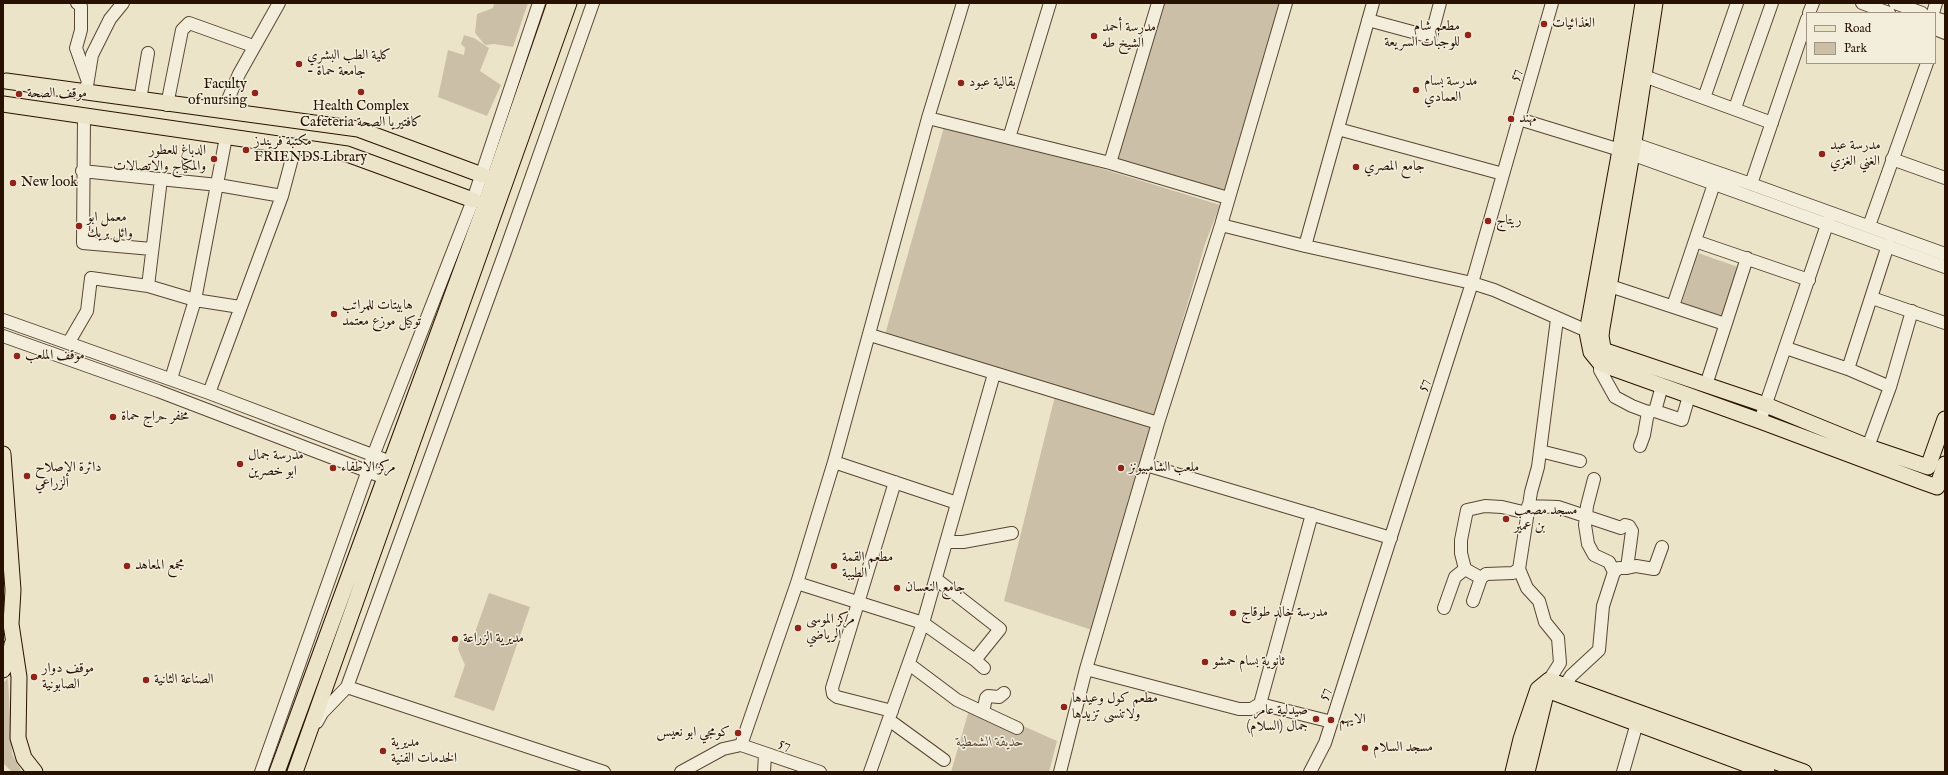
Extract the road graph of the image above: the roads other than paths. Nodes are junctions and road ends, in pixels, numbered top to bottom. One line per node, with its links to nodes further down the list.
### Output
1 (77, 3): 32 (street)
2 (123, 3): 32 (street)
3 (279, 3): 27 (street)
4 (539, 3): 52 (street)
5 (555, 3): 109 (main road)
6 (569, 3): 152 (main road)
7 (593, 3): 142 (street)
8 (963, 3): 40 (street)
9 (1050, 3): 45 (street)
10 (1158, 3): 49 (street)
11 (1286, 3): 59 (street)
12 (1373, 3): 23 (street)
13 (1440, 3): 23 (street)
14 (1552, 3): 41 (street, 57)
15 (1643, 3): 47 (main road)
16 (1655, 3): 30 (main road)
17 (1737, 3): 33 (street)
18 (1772, 3): 37 (street)
19 (1862, 3): 21 (street)
20 (1895, 3): 22 (street)
21 (1887, 12)
22 (1919, 12)
23 (1368, 20): 43 (street)
24 (1936, 21): 26 (street)
25 (1806, 23): 42 (street)
26 (1940, 31)
27 (253, 46): 36 (street); 38 (street)
28 (148, 53): 34 (street)
29 (1927, 64): 48 (street)
30 (1644, 76): 33 (street); 47 (main road)
31 (4, 79): 32 (main road); 35 (main road)
32 (87, 86): 34 (main road)
33 (1704, 98): 37 (street)
34 (140, 100): 36 (main road)
35 (3, 104): 39 (main road)
36 (167, 104): 38 (main road)
37 (1735, 108): 42 (street)
38 (223, 111): 52 (main road)
39 (84, 116): 44 (main road); 50 (street)
40 (928, 118): 45 (street); 85 (street)
41 (1519, 119): 47 (street); 51 (street, 57)
42 (1772, 123): 56 (street)
43 (1338, 129): 51 (street); 66 (street)
44 (226, 137): 46 (main road); 57 (street)
45 (1009, 138): 49 (street)
46 (295, 146): 58 (street); 60 (main road)
47 (1627, 147): 55 (street); 56 (street); 74 (main road); 84 (main road)
48 (1892, 159): 53 (street); 63 (street)
49 (1110, 163): 59 (street)
50 (82, 171): 54 (street); 67 (street)
51 (1503, 174): 72 (street, 57)
52 (482, 175): 60 (street)
53 (1945, 178)
54 (161, 179): 57 (street); 67 (street)
55 (1714, 184): 61 (street); 64 (street)
56 (1751, 184): 61 (street)
57 (218, 185): 58 (street); 76 (street)
58 (282, 196): 78 (street)
59 (1228, 198): 62 (street)
60 (473, 200): 107 (street)
61 (1829, 218): 63 (street); 65 (street); 71 (street)
62 (1221, 225): 66 (street); 102 (street)
63 (1869, 226): 68 (street)
64 (1695, 241): 69 (street); 77 (street)
65 (1888, 245): 70 (street); 75 (street)
66 (1304, 246): 72 (street)
67 (152, 249): 73 (street)
68 (1945, 254)
69 (1747, 258): 71 (street); 83 (street)
70 (1945, 267)
71 (1809, 280): 88 (street)
72 (1472, 283): 80 (street); 122 (street, 57)
73 (148, 286): 76 (street); 87 (street)
74 (1610, 286): 77 (street); 84 (main road)
75 (1872, 298): 79 (street); 90 (street)
76 (195, 300): 78 (street); 92 (street)
77 (1673, 306): 83 (street)
78 (240, 307): 96 (street)
79 (1912, 311): 82 (street); 95 (street)
80 (1557, 319): 84 (street); 104 (street)
81 (3, 320): 87 (street)
82 (1945, 323)
83 (1725, 324): 93 (street)
84 (1594, 334): 89 (main road); 93 (main road)
85 (870, 335): 91 (street); 110 (street)
86 (3, 336): 112 (street)
87 (69, 342): 92 (street)
88 (1786, 348): 90 (street); 98 (street)
89 (1600, 363): 94 (main road); 99 (street)
90 (1848, 370): 95 (street)
91 (994, 374): 102 (street); 117 (street)
92 (171, 379): 96 (street)
93 (1706, 385): 98 (main road)
94 (1662, 386): 97 (main road); 99 (street)
95 (1890, 387): 105 (street)
96 (209, 393): 107 (street)
97 (1689, 396): 99 (street); 101 (main road)
98 (1766, 405): 101 (street); 105 (main road)
99 (1651, 411): 103 (street)
100 (1945, 419): 113 (main road)
101 (1760, 421): 105 (main road)
102 (1158, 423): 111 (street)
103 (1640, 446)
104 (1540, 451): 108 (street); 118 (street)
105 (1866, 453): 113 (main road)
106 (3, 454): 137 (main road)
107 (373, 456): 109 (street); 112 (street)
108 (1580, 461)
109 (391, 462): 114 (main road)
110 (834, 462): 116 (street); 131 (street)
111 (1146, 465): 119 (street); 139 (street)
112 (367, 472): 114 (street); 157 (street)
113 (1938, 477)
114 (385, 478): 158 (main road)
115 (1594, 479): 120 (street)
116 (895, 482): 117 (street); 133 (street)
117 (957, 502): 123 (street)
118 (1528, 509): 120 (street); 126 (street); 127 (street)
119 (1312, 514): 122 (street); 145 (street)
120 (1586, 515): 125 (street); 128 (street)
121 (1012, 533): 123 (street)
122 (1391, 538): 148 (street, 57)
123 (946, 542): 130 (street)
124 (1662, 547): 125 (street)
125 (1627, 568): 128 (street)
126 (1465, 569): 129 (street); 135 (street)
127 (1519, 569): 129 (street); 141 (street)
128 (1614, 572): 143 (street)
129 (1481, 578): 132 (street)
130 (936, 579): 136 (street); 136 (street)
131 (797, 583): 133 (street); 151 (street)
132 (1472, 601)
133 (859, 602): 136 (street); 147 (street)
134 (3, 603): 137 (main road)
135 (1444, 608)
136 (923, 623): 138 (street)
137 (11, 624): 140 (main road); 156 (main road)
138 (909, 664): 146 (street); 147 (street)
139 (1086, 669): 145 (street); 165 (street)
140 (3, 670)
141 (1548, 685): 143 (main road); 149 (main road); 167 (main road); 168 (main road)
142 (346, 686): 152 (street); 160 (street)
143 (1565, 686): 170 (main road)
144 (1004, 693): 146 (street)
145 (1260, 704): 148 (street)
146 (983, 712): 150 (street)
147 (890, 715): 154 (street); 164 (street)
148 (1332, 722): 166 (street, 57)
149 (1637, 723): 155 (main road); 169 (street)
150 (1017, 728)
151 (741, 746): 153 (street, 57); 161 (street)
152 (302, 754): 159 (main road)
153 (765, 754): 162 (street); 163 (street, 57)
154 (944, 760)
155 (1764, 771)
156 (35, 772)
157 (262, 772)
158 (277, 772)
159 (295, 772)
160 (604, 772)
161 (681, 772)
162 (764, 772)
163 (820, 772)
164 (870, 772)
165 (1060, 772)
166 (1310, 772)
167 (1513, 772)
168 (1527, 772)
169 (1623, 772)
170 (1804, 772)

